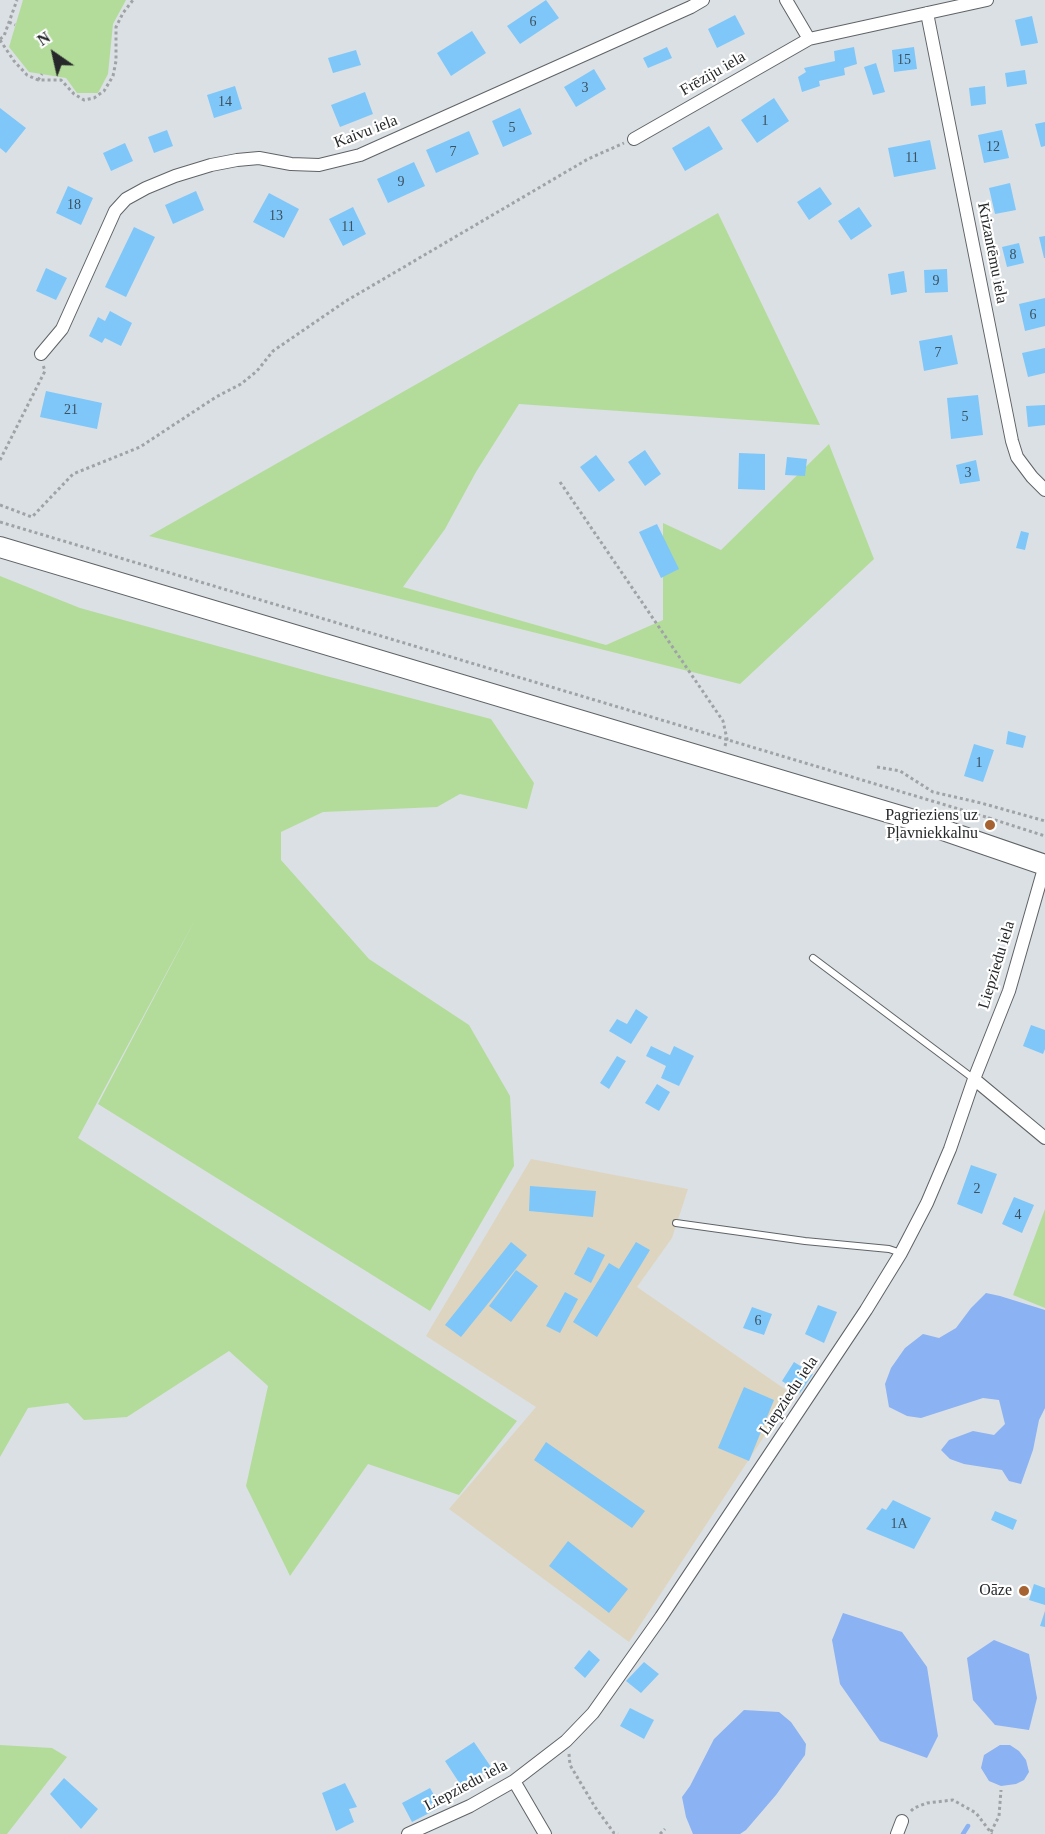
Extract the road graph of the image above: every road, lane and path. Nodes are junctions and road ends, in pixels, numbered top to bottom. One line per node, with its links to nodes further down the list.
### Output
1 (17, 0): 7 (path)
2 (133, 0): 14 (path)
3 (703, 0): 16 (street, Kaivu iela)
4 (786, 0): 9 (street)
5 (987, 0): 6 (street, Frēziju iela)
6 (927, 13): 9 (street, Frēziju iela); 19 (street, Krizantēmu iela)
7 (9, 22): 8 (path); 10 (path)
8 (15, 25)
9 (809, 39): 15 (street, Frēziju iela)
10 (0, 40): 12 (path)
11 (42, 74): 12 (path)
12 (38, 80): 14 (path)
13 (101, 86): 14 (path)
14 (104, 92)
15 (634, 139): 20 (path)
16 (41, 354): 17 (path)
17 (0, 460)
18 (560, 482): 23 (path)
19 (1045, 490)
20 (0, 505)
21 (0, 522): 23 (path)
22 (0, 547): 24 (main road)
23 (727, 739): 24 (path); 26 (path)
24 (721, 762): 30 (main road)
25 (877, 767): 27 (path)
26 (989, 818): 28 (path); 29 (path)
27 (1045, 821)
28 (987, 824)
29 (1045, 836)
30 (1045, 865): 32 (street, Liepziedu iela)
31 (813, 958): 32 (lane)
32 (974, 1079): 33 (street); 35 (street, Liepziedu iela)
33 (1045, 1138)
34 (676, 1223): 35 (lane)
35 (901, 1253): 36 (street, Liepziedu iela)
36 (566, 1741): 37 (street, Liepziedu iela); 44 (path)
37 (514, 1781): 42 (street, Liepziedu iela); 43 (street)
38 (1000, 1790): 41 (path)
39 (902, 1821): 41 (path); 46 (street)
40 (665, 1829): 45 (path)
41 (992, 1833)
42 (408, 1834)
43 (545, 1834)
44 (618, 1834)
45 (660, 1834)
46 (897, 1834)

